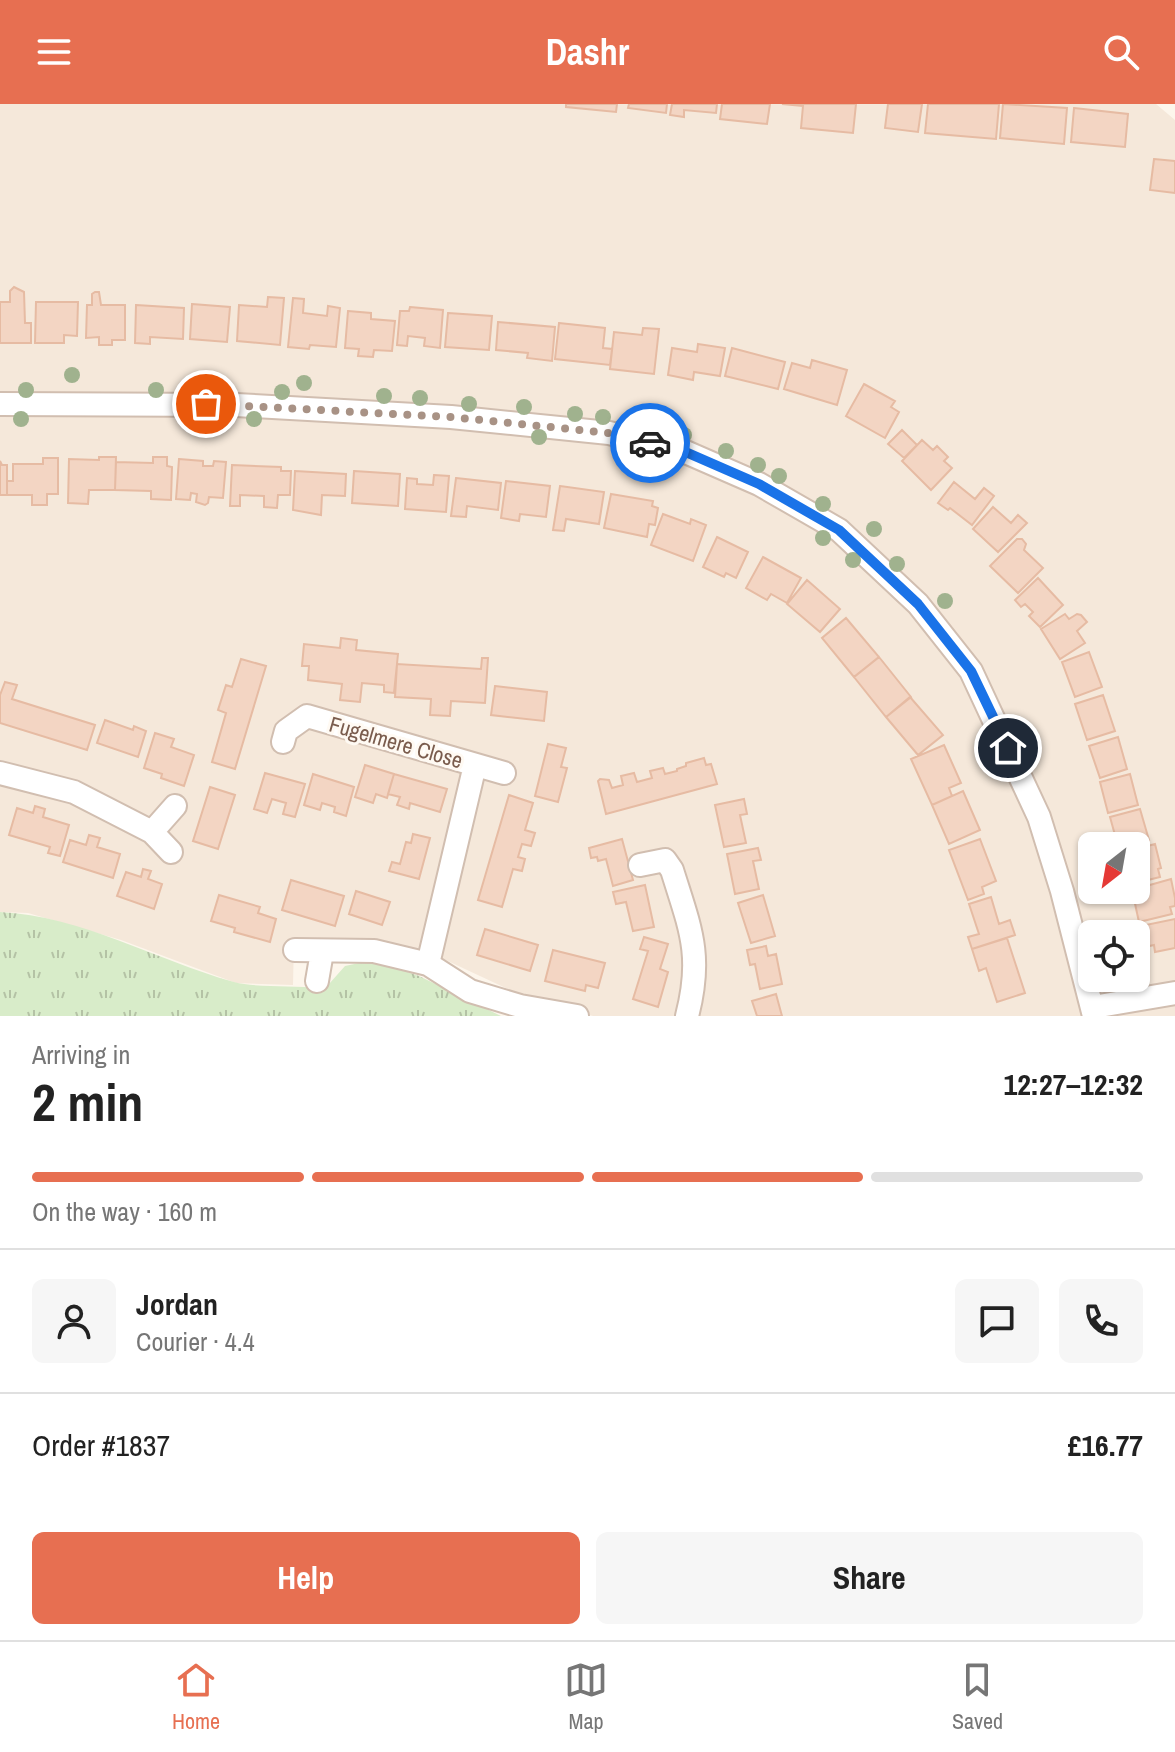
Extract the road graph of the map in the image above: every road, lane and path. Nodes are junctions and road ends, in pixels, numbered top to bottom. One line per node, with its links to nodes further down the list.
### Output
1 (0, 404): 15 (street)
2 (283, 742): 3 (street, Fugelmere Close)
3 (475, 765): 5 (street, Fugelmere Close); 12 (street, Fugelmere Close)
4 (0, 773): 7 (street)
5 (504, 773)
6 (175, 806): 7 (street)
7 (152, 832): 8 (street)
8 (171, 852)
9 (640, 865): 17 (street)
10 (295, 950): 11 (street)
11 (322, 952): 12 (street); 13 (street)
12 (428, 964): 16 (street)
13 (317, 981)
14 (1175, 993): 15 (street)
15 (1093, 1012)
16 (577, 1016)
17 (687, 1016)

